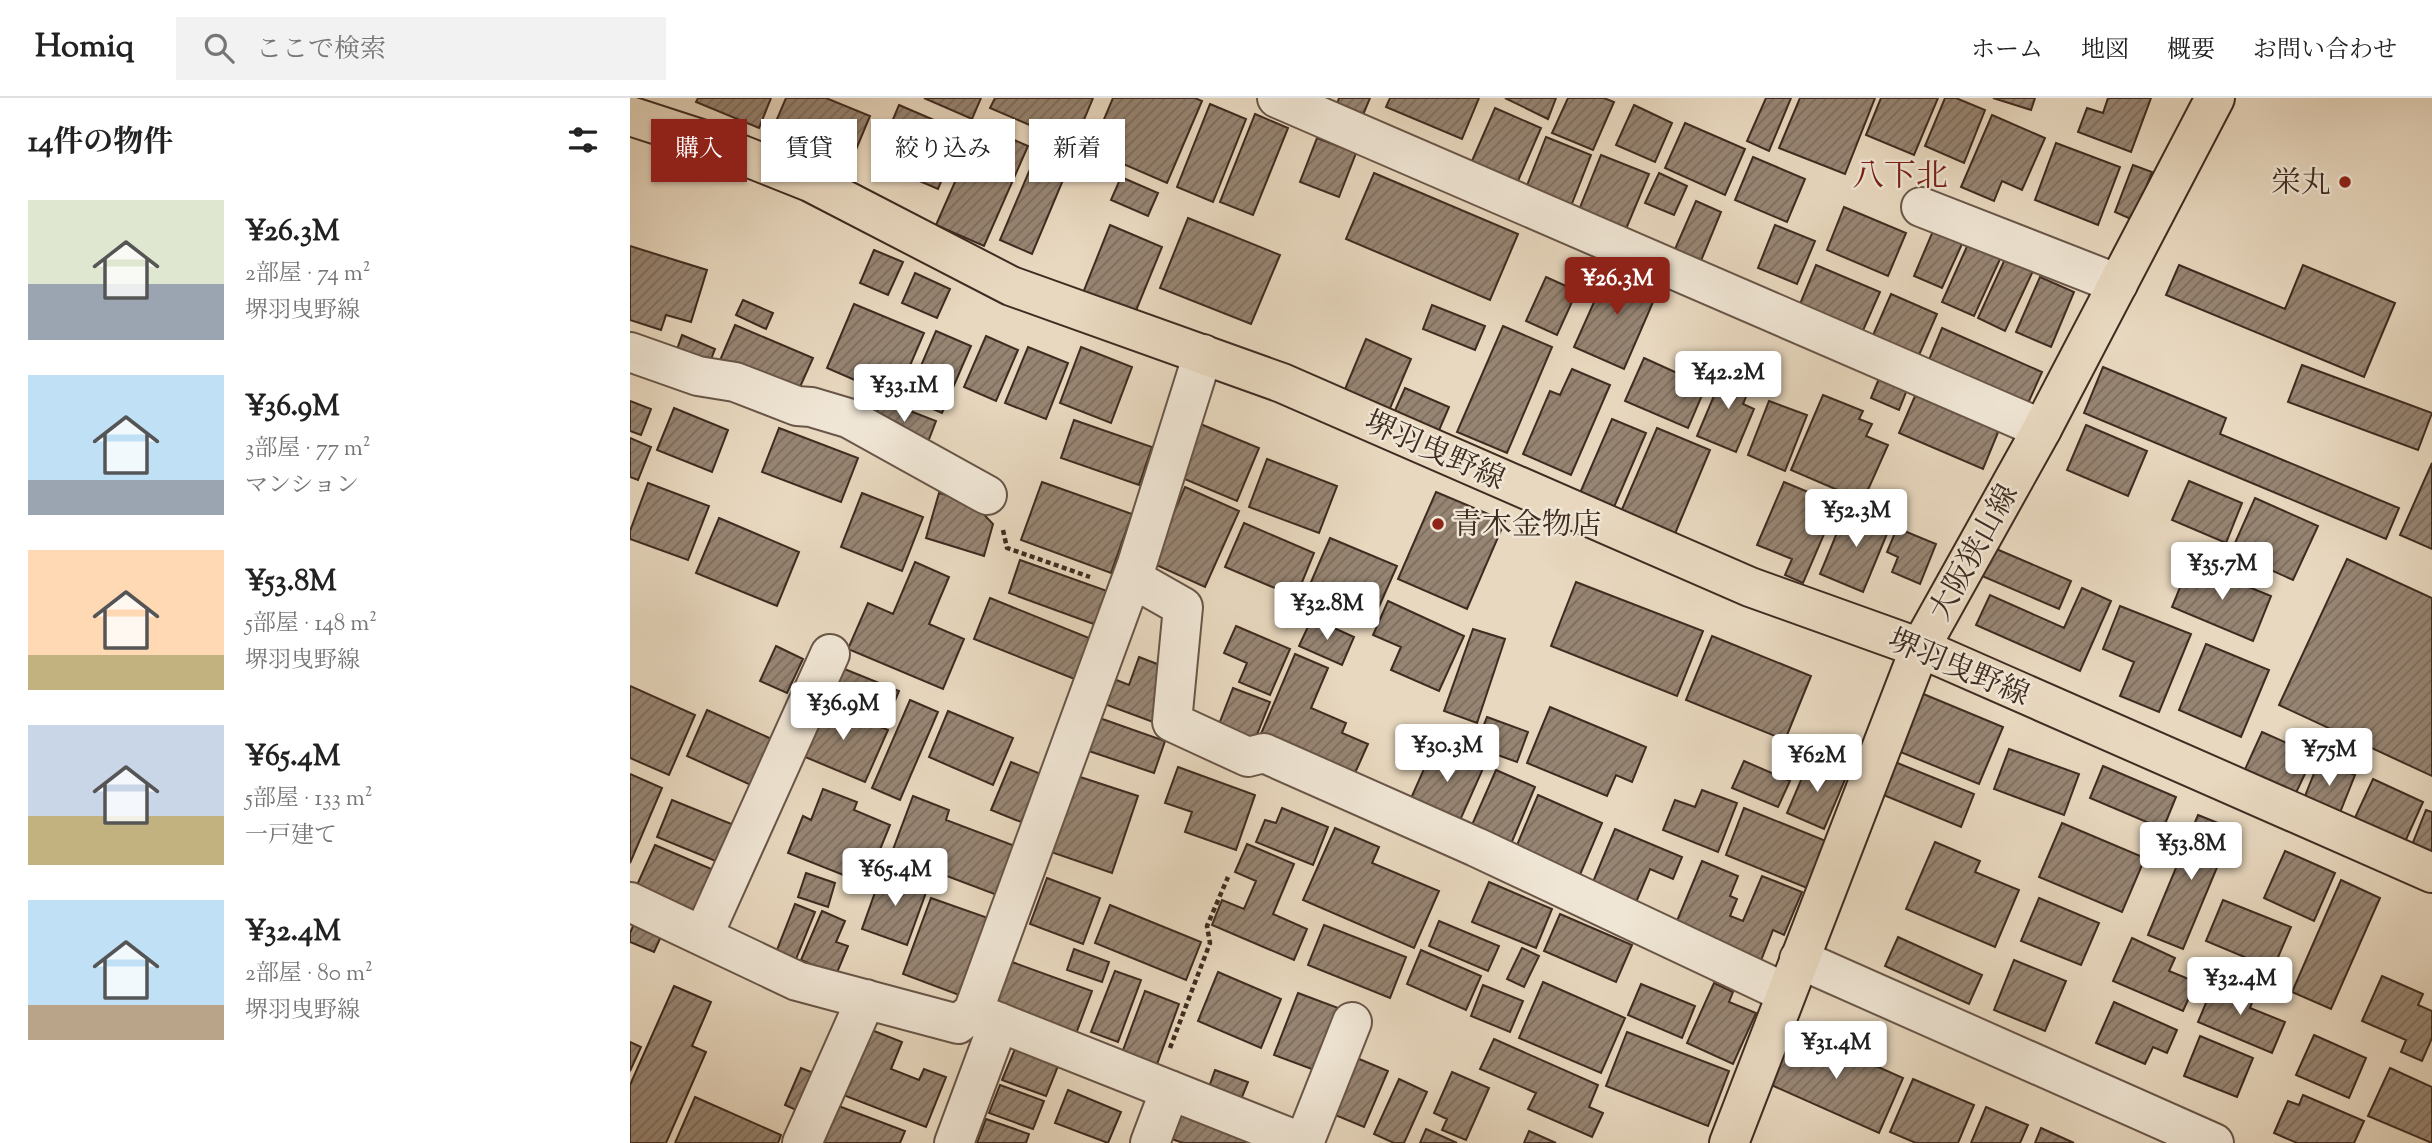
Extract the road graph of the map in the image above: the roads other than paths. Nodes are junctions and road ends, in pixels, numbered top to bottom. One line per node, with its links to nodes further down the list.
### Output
1 (1277, 98): 8 (street)
2 (2216, 98): 5 (main road, 大阪狭山線)
3 (630, 116): 7 (main road, 堺羽曳野線)
4 (1922, 207): 5 (street)
5 (2118, 284): 8 (main road, 大阪狭山線)
6 (630, 352): 9 (street)
7 (1203, 354): 10 (street); 11 (main road, 堺羽曳野線)
8 (2042, 429): 11 (main road, 大阪狭山線)
9 (987, 495)
10 (1129, 584): 16 (street); 18 (street)
11 (1920, 648): 13 (main road, 堺羽曳野線); 16 (main road, 大阪狭山線)
12 (830, 654): 15 (street)
13 (2432, 873)
14 (630, 902): 15 (street)
15 (703, 936): 17 (street)
16 (1792, 976): 25 (main road, 大阪狭山線); 26 (street)
17 (866, 999): 18 (street); 21 (street)
18 (986, 1017): 20 (street); 22 (street)
19 (1352, 1022): 24 (street)
20 (1163, 1088): 23 (street); 24 (street)
21 (802, 1143)
22 (954, 1143)
23 (1150, 1143)
24 (1304, 1143)
25 (1729, 1143)
26 (2214, 1143)

